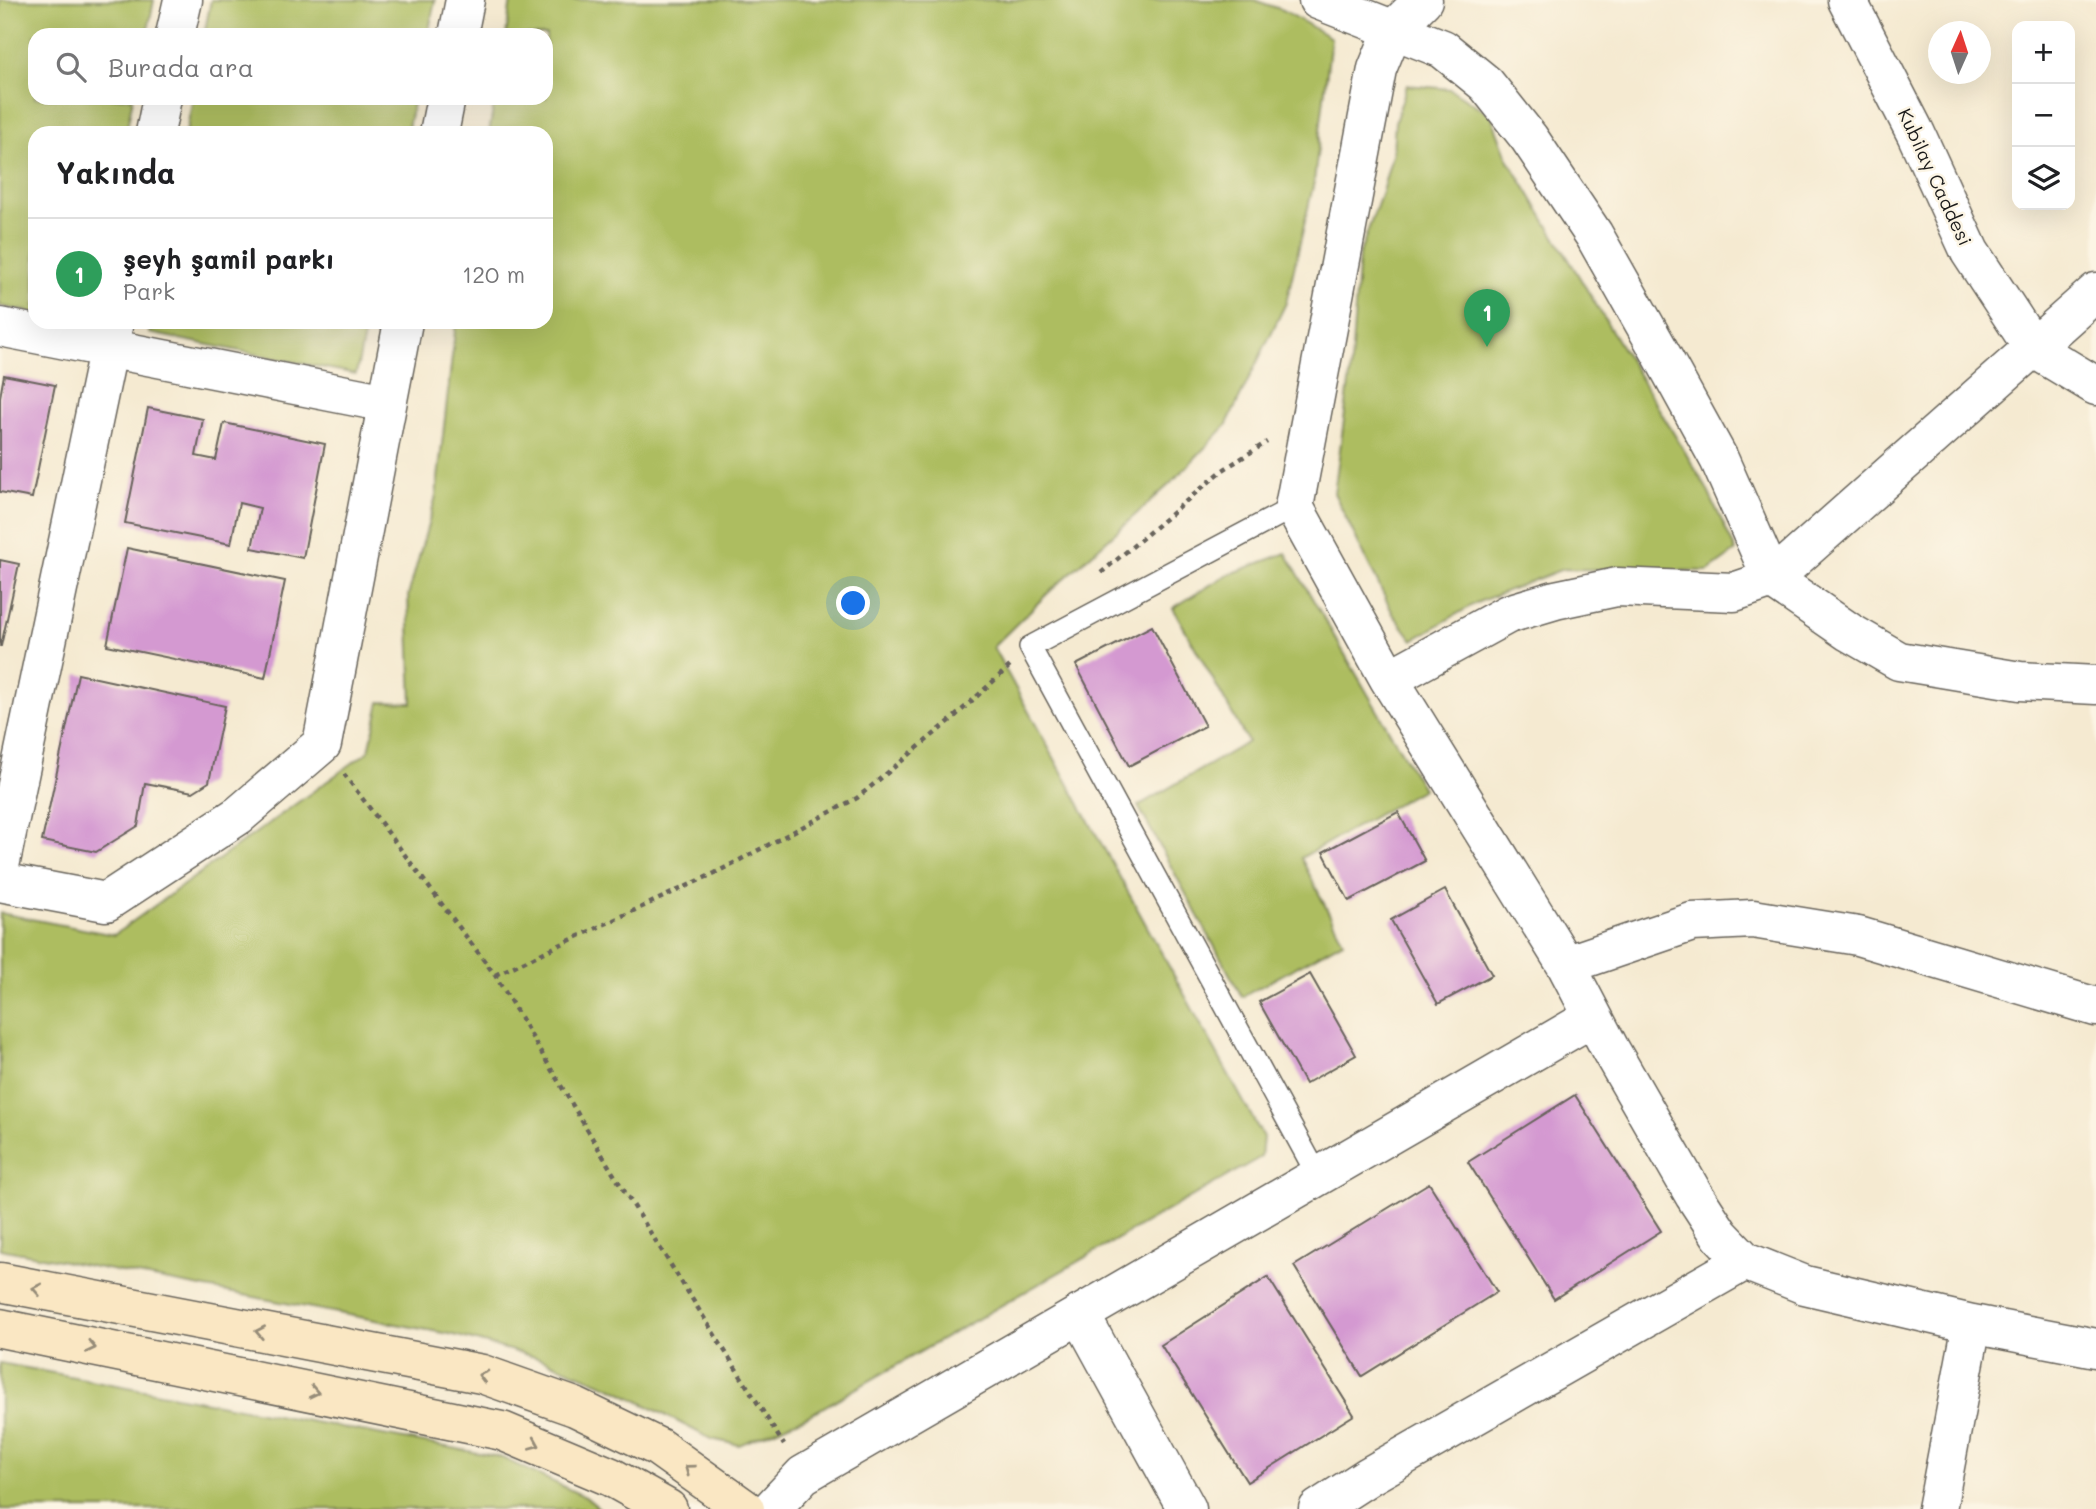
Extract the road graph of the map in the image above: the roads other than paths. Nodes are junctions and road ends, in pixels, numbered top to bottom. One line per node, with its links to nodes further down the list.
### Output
1 (183, 0): 6 (street)
2 (465, 0): 7 (street)
3 (1318, 0): 8 (street)
4 (1423, 0): 8 (street)
5 (1847, 0): 17 (street, Kubilay Caddesi)
6 (177, 28)
7 (459, 28)
8 (1393, 30): 20 (street); 21 (street)
9 (161, 105): 11 (street)
10 (445, 105): 12 (street)
11 (156, 126)
12 (440, 126)
13 (2096, 292): 17 (street)
14 (0, 327): 16 (street)
15 (402, 329): 19 (street)
16 (112, 335): 19 (street); 24 (street)
17 (2033, 348): 18 (street); 21 (street)
18 (2096, 386)
19 (387, 403): 25 (street)
20 (1294, 507): 22 (street); 29 (lane)
21 (1772, 579): 22 (street); 23 (street)
22 (1389, 679): 26 (street)
23 (2096, 685)
24 (0, 866)
25 (0, 882)
26 (1566, 965): 27 (street); 28 (street)
27 (2096, 1007)
28 (1593, 1017): 29 (street); 30 (street)
29 (1318, 1176): 32 (street)
30 (1745, 1261): 33 (street); 40 (street)
31 (0, 1282): 37 (main road, one-way to 31)
32 (1080, 1314): 38 (street); 39 (street)
33 (1972, 1324): 35 (street); 41 (street)
34 (0, 1328): 36 (main road, one-way to 36)
35 (2096, 1348)
36 (668, 1509)
37 (744, 1509)
38 (771, 1509)
39 (1187, 1509)
40 (1318, 1509)
41 (1937, 1509)

